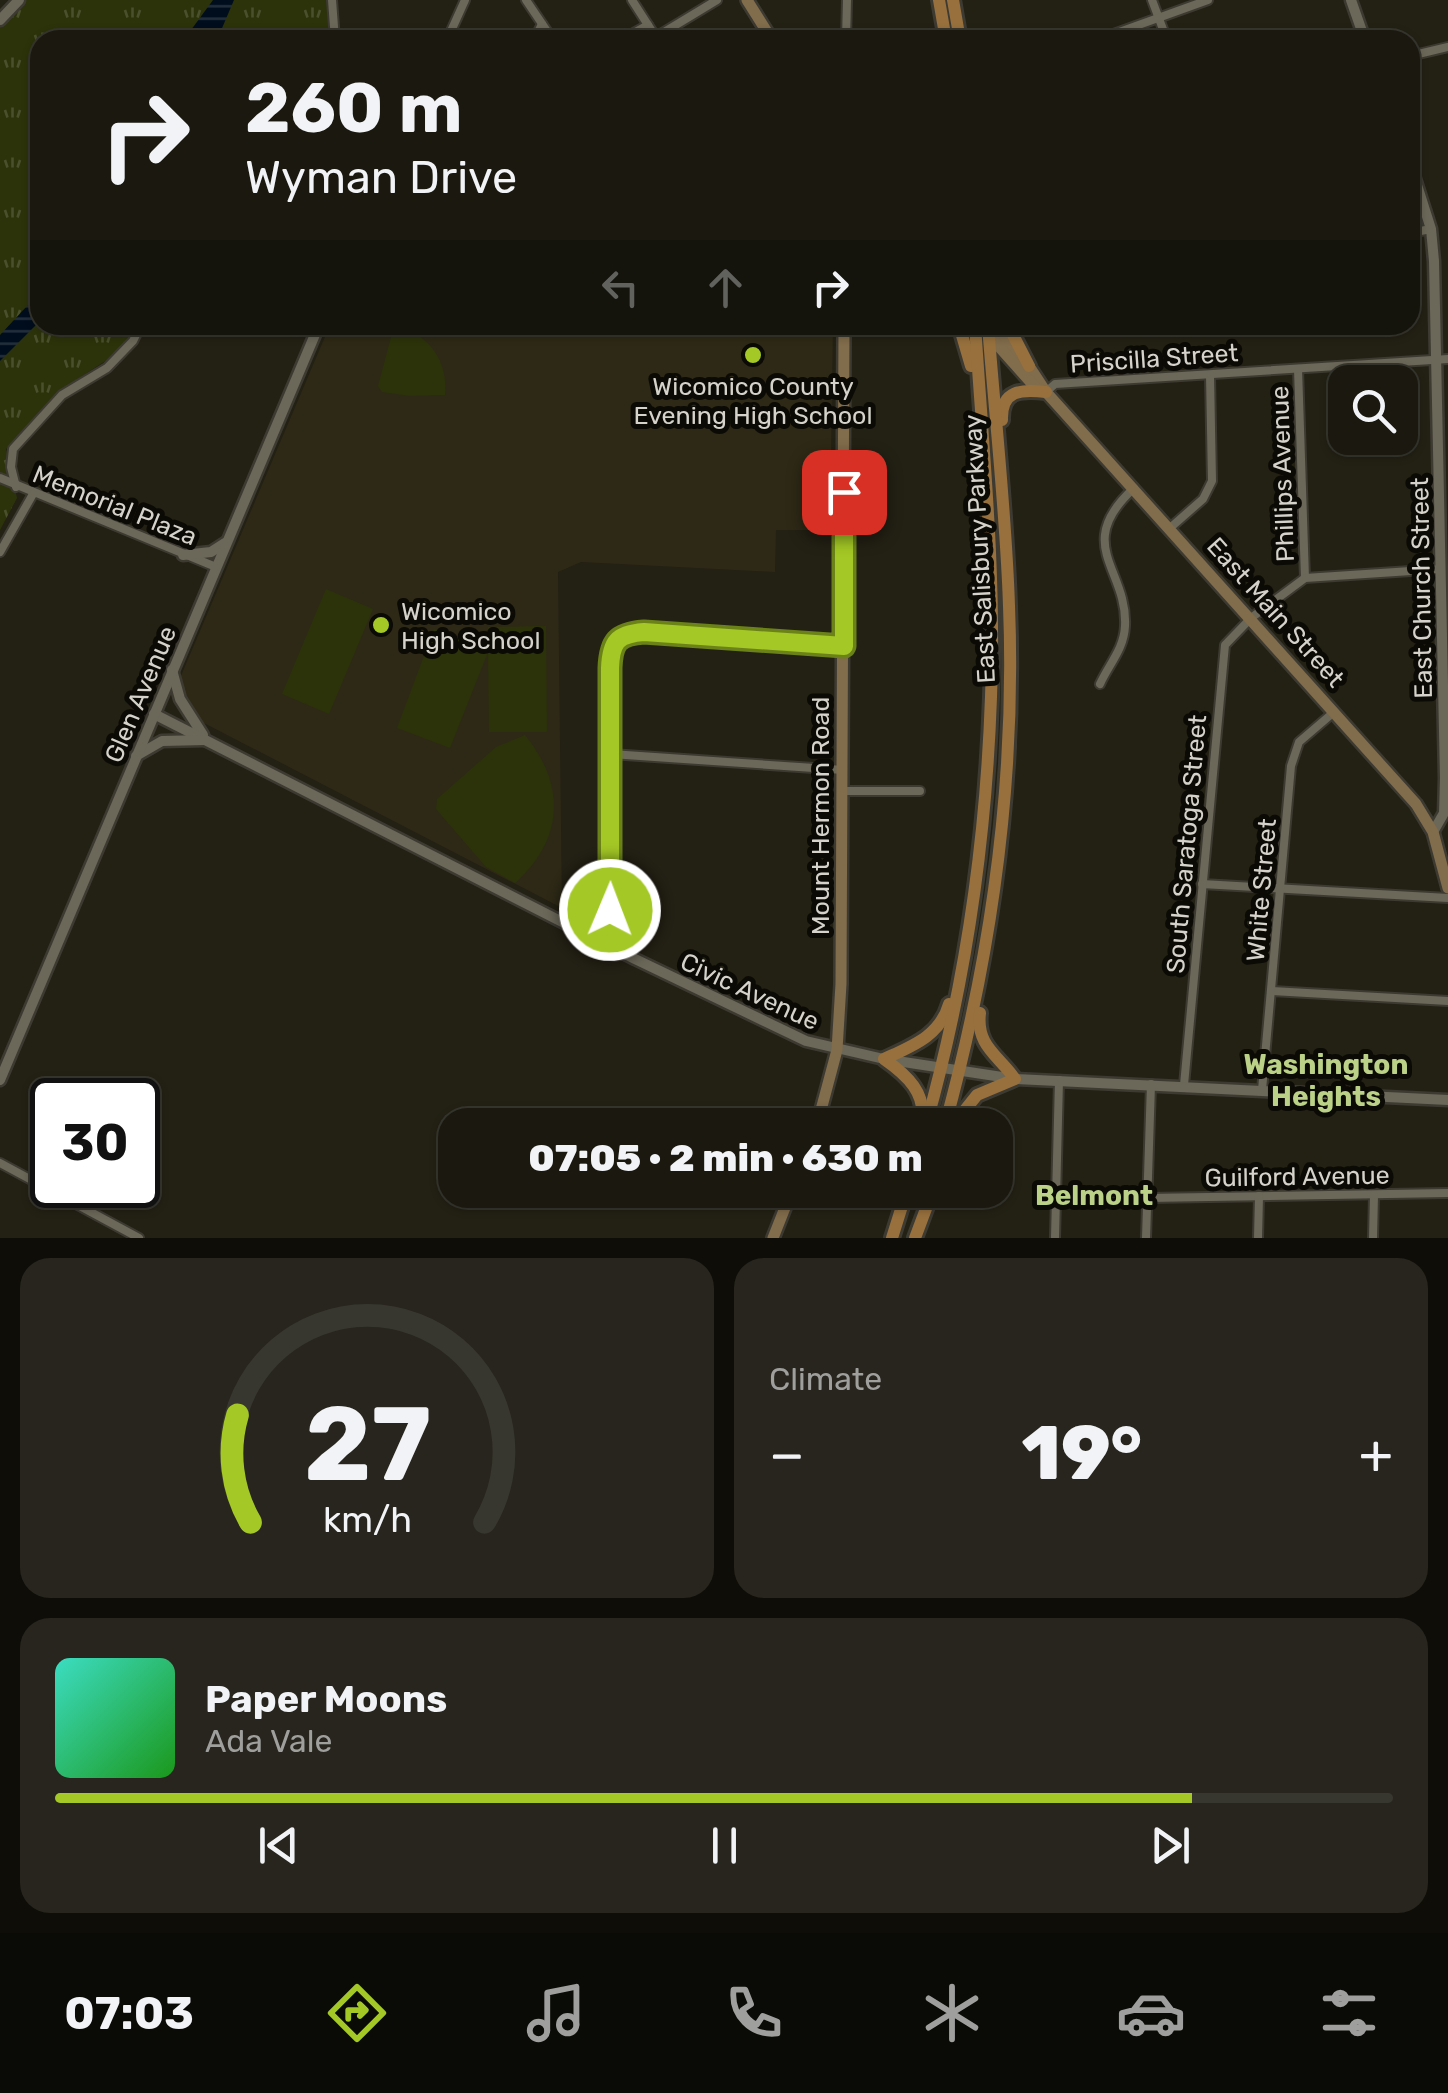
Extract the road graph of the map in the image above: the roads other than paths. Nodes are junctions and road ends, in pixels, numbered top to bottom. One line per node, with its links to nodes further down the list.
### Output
1 (19, 0): 15 (street)
2 (332, 0): 18 (street)
3 (465, 0): 19 (street)
4 (526, 0): 16 (street)
5 (632, 0): 17 (street)
6 (717, 0): 24 (street)
7 (747, 0): 25 (main road)
8 (847, 0): 26 (street)
9 (939, 0): 27 (main road)
10 (954, 0): 28 (main road)
11 (1152, 0): 14 (street)
12 (1208, 0): 14 (street)
13 (1351, 0): 31 (street)
14 (1159, 18): 29 (street); 30 (street)
15 (0, 20)
16 (542, 24): 20 (street); 21 (street)
17 (648, 25): 22 (street); 23 (street)
18 (334, 30)
19 (452, 30)
20 (539, 30)
21 (546, 30)
22 (639, 30)
23 (651, 30)
24 (671, 30)
25 (766, 30)
26 (846, 30)
27 (944, 30)
28 (958, 30)
29 (1125, 30)
30 (1163, 30)
31 (1362, 30)
32 (1448, 47): 33 (street)
33 (1420, 54)
34 (1420, 194): 35 (street, East Church Street)
35 (1431, 229): 36 (street); 46 (street, East Church Street)
36 (1420, 232)
37 (137, 335): 56 (street)
38 (315, 335): 60 (street, Glen Avenue)
39 (844, 335): 67 (main road, Mount Hermon Road)
40 (963, 335): 51 (main road)
41 (983, 335): 51 (main road, East Salisbury Parkway)
42 (985, 335): 54 (main road, East Salisbury Parkway)
43 (991, 335): 50 (main road, East Main Street)
44 (993, 335): 47 (main road, East Main Street)
45 (1013, 335): 47 (main road)
46 (1442, 360): 48 (street, Priscilla Street); 52 (street, East Church Street)
47 (1029, 366): 50 (main road, East Main Street)
48 (1298, 369): 49 (street, Priscilla Street); 65 (street, Phillips Avenue)
49 (1210, 375): 50 (street, Priscilla Street); 59 (street)
50 (1046, 392): 54 (main road); 57 (main road, East Main Street)
51 (978, 403): 84 (main road, East Salisbury Parkway)
52 (1443, 424): 55 (street, East Church Street)
53 (0, 478): 56 (street, Memorial Plaza)
54 (999, 478): 86 (main road, East Salisbury Parkway)
55 (1443, 482): 64 (street, East Church Street)
56 (16, 487): 58 (street, Memorial Plaza)
57 (1134, 488): 59 (main road, East Main Street); 69 (street)
58 (33, 494): 61 (street); 62 (street, Memorial Plaza)
59 (1170, 528): 66 (main road, East Main Street)
60 (229, 538): 62 (street); 63 (street, Glen Avenue)
61 (0, 552)
62 (183, 555): 63 (street, Memorial Plaza)
63 (216, 567): 68 (street, Glen Avenue)
64 (1440, 570): 65 (street); 72 (street, East Church Street)
65 (1305, 578): 66 (street, South Saratoga Street)
66 (1252, 618): 70 (main road, East Main Street); 81 (street, South Saratoga Street)
67 (844, 646): 74 (street); 76 (main road, Mount Hermon Road)
68 (172, 670): 71 (street, Glen Avenue); 73 (street)
69 (1100, 684)
70 (1334, 712): 79 (main road, East Main Street); 82 (street, White Street)
71 (154, 714): 73 (street, Civic Avenue); 75 (street, Glen Avenue)
72 (1446, 730): 79 (street, East Church Street)
73 (207, 740): 75 (street); 85 (street, Civic Avenue)
74 (611, 754): 76 (street); 85 (street)
75 (135, 757): 94 (street, Glen Avenue)
76 (843, 770): 77 (main road, Mount Hermon Road)
77 (843, 790): 78 (street); 89 (main road, Mount Hermon Road)
78 (920, 792)
79 (1433, 832): 80 (main road, East Main Street)
80 (1447, 883)
81 (1202, 884): 82 (street); 97 (street, South Saratoga Street)
82 (1280, 889): 83 (street); 87 (street, White Street)
83 (1448, 898)
84 (972, 905): 90 (main road); 91 (main road, East Salisbury Parkway)
85 (609, 945): 89 (street, Civic Avenue)
86 (985, 951): 92 (main road, East Salisbury Parkway); 93 (main road)
87 (1272, 991): 88 (street); 98 (street, White Street)
88 (1448, 1001)
89 (837, 1050): 90 (street, Civic Avenue); 100 (main road, Mount Hermon Road)
90 (884, 1059): 91 (street, Civic Avenue); 101 (main road)
91 (943, 1066): 92 (street, Civic Avenue); 102 (main road, East Salisbury Parkway)
92 (960, 1071): 93 (street, Civic Avenue); 103 (main road, East Salisbury Parkway)
93 (1016, 1078): 95 (street, Civic Avenue); 104 (main road)
94 (0, 1080)
95 (1060, 1080): 96 (street, Civic Avenue); 117 (street)
96 (1151, 1084): 97 (street, Civic Avenue); 109 (street)
97 (1184, 1085): 98 (street, Civic Avenue)
98 (1262, 1090): 99 (street, Civic Avenue)
99 (1448, 1100)
100 (822, 1108)
101 (922, 1108)
102 (929, 1108)
103 (952, 1108)
104 (964, 1108)
105 (0, 1163): 113 (street)
106 (1448, 1193): 107 (street, Guilford Avenue)
107 (1374, 1194): 108 (street, Guilford Avenue); 120 (street)
108 (1259, 1196): 109 (street, Guilford Avenue); 119 (street)
109 (1147, 1198): 118 (street)
110 (785, 1208): 114 (main road)
111 (901, 1208): 115 (main road)
112 (924, 1208): 116 (main road)
113 (138, 1238)
114 (774, 1238)
115 (892, 1238)
116 (914, 1238)
117 (1055, 1238)
118 (1146, 1238)
119 (1258, 1238)
120 (1373, 1238)

